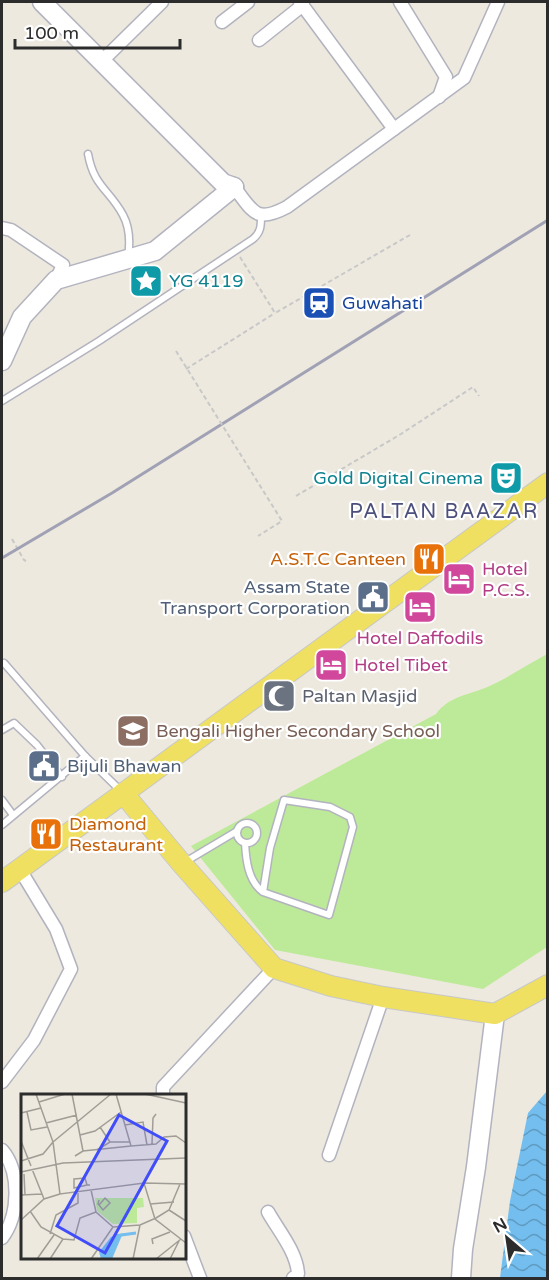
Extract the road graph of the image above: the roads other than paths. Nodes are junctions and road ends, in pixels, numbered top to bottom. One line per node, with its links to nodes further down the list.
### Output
1 (42, 2): 10 (street)
2 (56, 2): 10 (street)
3 (162, 2): 10 (street)
4 (248, 2): 8 (street)
5 (400, 2): 11 (street)
6 (498, 2): 11 (street)
7 (302, 3): 9 (street); 12 (street)
8 (222, 22)
9 (259, 40)
10 (106, 58): 14 (street)
11 (439, 98): 12 (street)
12 (394, 129): 15 (street)
13 (88, 153): 17 (lane)
14 (234, 187): 15 (street); 17 (street)
15 (261, 216): 20 (lane)
16 (2, 228): 18 (street)
17 (128, 258): 18 (street)
18 (56, 280): 19 (street)
19 (2, 361)
20 (2, 401)
21 (548, 483): 26 (main road)
22 (4, 663): 24 (lane)
23 (2, 730): 25 (lane)
24 (85, 756): 25 (lane); 26 (lane)
25 (62, 777): 28 (lane)
26 (123, 793): 32 (main road); 33 (main road)
27 (2, 800): 28 (lane)
28 (13, 816): 29 (lane)
29 (2, 825)
30 (237, 831): 31 (lane); 31 (lane); 32 (lane)
31 (245, 843): 35 (lane)
32 (182, 864): 36 (main road)
33 (19, 868): 34 (main road); 40 (street)
34 (2, 882)
35 (263, 892): 35 (lane)
36 (274, 968): 38 (main road); 41 (street)
37 (548, 985): 39 (main road)
38 (383, 997): 39 (main road); 43 (street)
39 (495, 1014): 49 (street)
40 (2, 1082)
41 (163, 1094)
42 (2, 1150): 45 (street)
43 (329, 1155)
44 (268, 1212): 48 (street)
45 (2, 1238)
46 (186, 1241): 47 (street)
47 (200, 1278)
48 (293, 1278)
49 (461, 1278)

